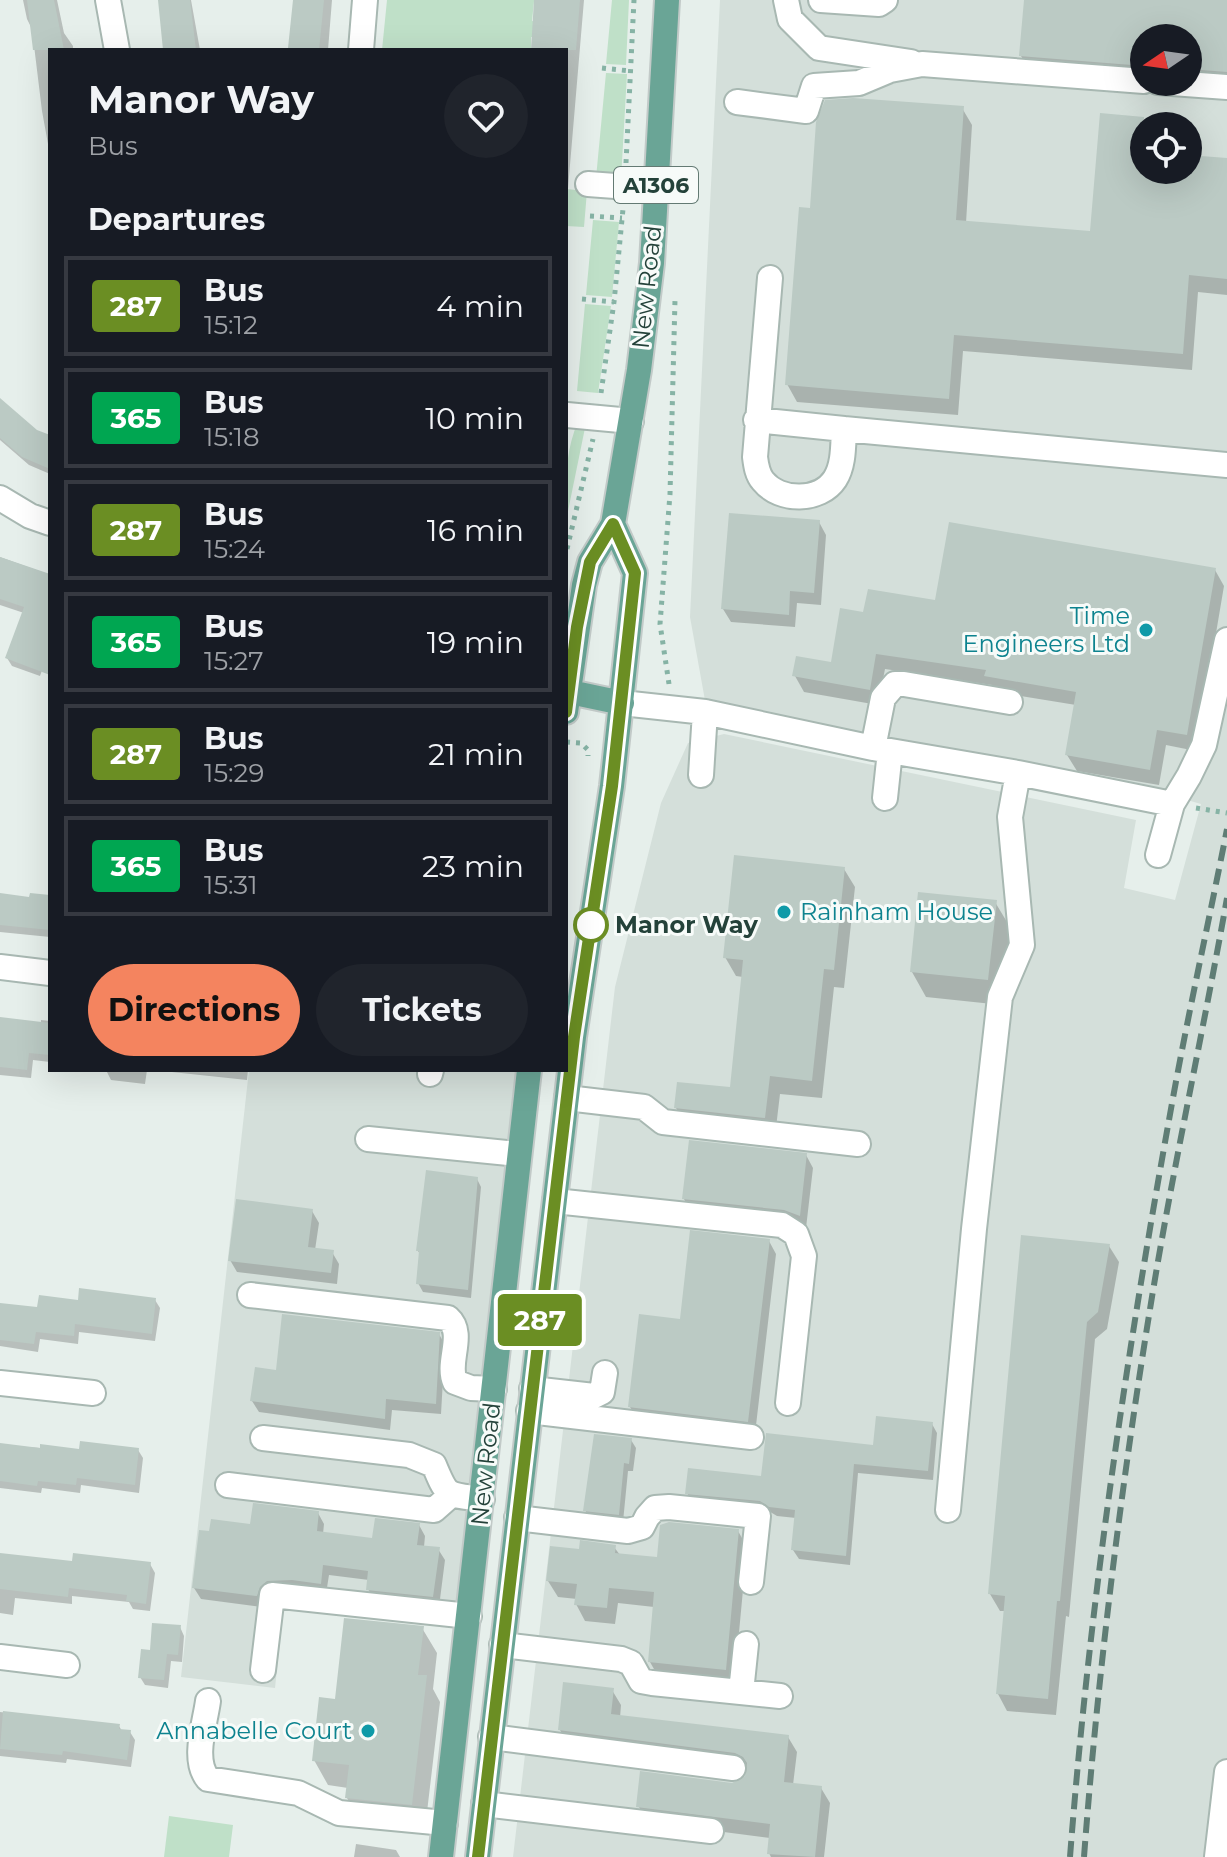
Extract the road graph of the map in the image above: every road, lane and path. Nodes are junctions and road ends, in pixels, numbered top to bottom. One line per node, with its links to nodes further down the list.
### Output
1 (108, 0): 8 (street)
2 (365, 0): 9 (street)
3 (634, 0): 12 (path)
4 (667, 0): 19 (main road, New Road / A1306)
5 (786, 0): 10 (street)
6 (821, 0): 7 (street)
7 (885, 0)
8 (117, 48)
9 (361, 48)
10 (922, 64): 13 (street); 16 (street)
11 (602, 68): 12 (path)
12 (630, 71): 17 (path)
13 (1130, 80)
14 (1202, 85): 15 (street)
15 (1227, 87)
16 (737, 102)
17 (625, 175)
18 (588, 184): 19 (street)
19 (656, 189): 30 (main road, New Road / A1306)
20 (623, 205): 22 (path, New Road)
21 (590, 216): 22 (path)
22 (622, 218): 26 (path, New Road)
23 (770, 278): 29 (street)
24 (675, 293): 39 (path, New Road)
25 (582, 299): 26 (path)
26 (614, 302): 27 (path, New Road)
27 (601, 398)
28 (568, 415): 30 (street)
29 (756, 420): 32 (street); 32 (street)
30 (631, 421): 36 (main road, New Road / A1306)
31 (597, 425): 37 (path)
32 (844, 429): 33 (street)
33 (1227, 465)
34 (0, 498): 35 (street)
35 (48, 522)
36 (613, 524): 40 (main road, New Road / A1306); 43 (main road, New Road)
37 (568, 544)
38 (1227, 640): 51 (street)
39 (669, 684)
40 (568, 691)
41 (568, 698): 43 (main road)
42 (1010, 702): 47 (street)
43 (622, 703): 44 (street); 57 (main road, New Road)
44 (705, 712): 47 (street); 49 (street)
45 (568, 742): 46 (path)
46 (581, 743)
47 (881, 750): 48 (street); 50 (street)
48 (1018, 773): 51 (street); 76 (street)
49 (701, 775)
50 (885, 798)
51 (1172, 804): 54 (street)
52 (1200, 809): 53 (path)
53 (1227, 813)
54 (1158, 855)
55 (0, 967): 56 (street)
56 (48, 973)
57 (571, 1024): 59 (main road, New Road)
58 (529, 1072): 62 (main road, New Road)
59 (567, 1098): 61 (street); 63 (main road, New Road)
60 (368, 1139): 62 (street)
61 (858, 1144)
62 (518, 1154): 67 (main road, New Road)
63 (555, 1201): 69 (main road, New Road); 70 (street)
64 (250, 1295): 67 (street)
65 (605, 1373): 69 (street)
66 (0, 1383): 68 (street)
67 (494, 1389): 75 (main road, New Road)
68 (93, 1393)
69 (530, 1400): 71 (street); 77 (main road, New Road)
70 (788, 1403)
71 (751, 1437)
72 (263, 1438): 74 (street)
73 (228, 1485): 74 (street)
74 (451, 1495): 75 (street)
75 (482, 1499): 79 (main road, New Road)
76 (948, 1510)
77 (517, 1518): 78 (street); 81 (main road, New Road)
78 (751, 1582)
79 (469, 1616): 84 (street); 92 (main road, New Road)
80 (746, 1644): 85 (street)
81 (502, 1645): 85 (street); 88 (main road, New Road)
82 (0, 1657): 83 (street)
83 (67, 1665)
84 (263, 1670)
85 (741, 1692): 86 (street)
86 (780, 1696)
87 (208, 1701): 92 (street)
88 (491, 1737): 89 (street); 91 (main road, New Road)
89 (733, 1768)
90 (1227, 1772): 96 (street)
91 (484, 1804): 93 (street); 95 (main road, New Road)
92 (445, 1823): 94 (main road, New Road)
93 (711, 1831)
94 (441, 1857)
95 (478, 1857)
96 (1217, 1857)

